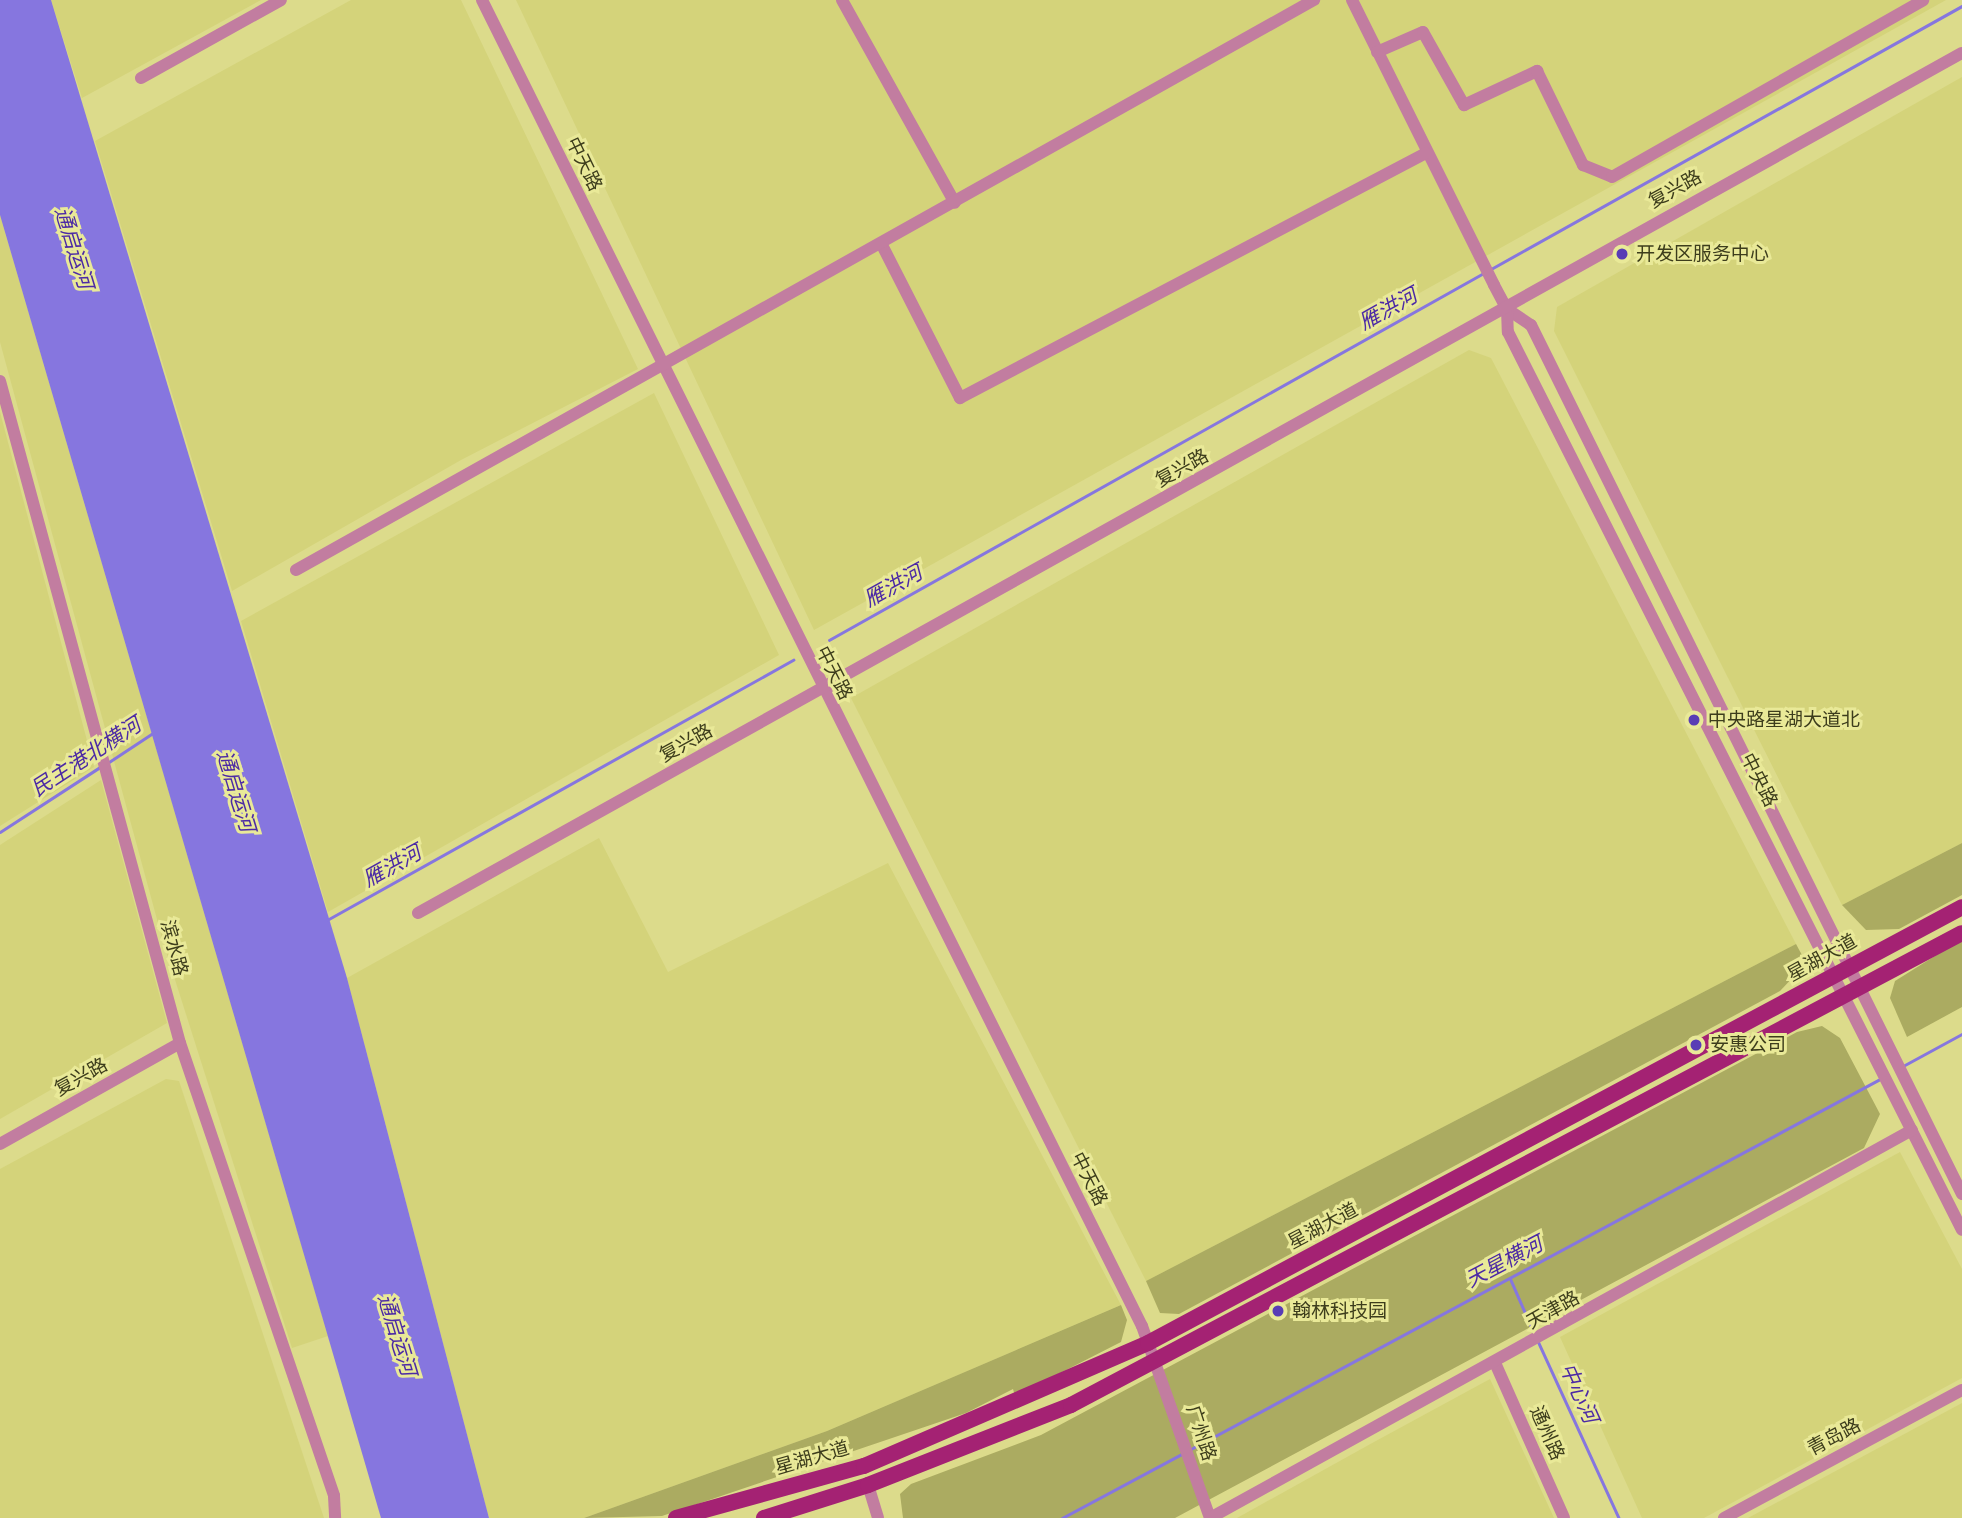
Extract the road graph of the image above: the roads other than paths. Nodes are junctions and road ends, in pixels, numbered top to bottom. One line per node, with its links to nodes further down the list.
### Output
1 (281, 0): 9 (street)
2 (482, 0): 14 (street, 中天路)
3 (842, 0): 11 (street)
4 (1314, 0): 11 (street)
5 (1352, 0): 7 (street)
6 (1923, 0): 7 (street)
7 (1377, 52): 10 (street)
8 (1962, 53): 13 (street, 复兴路)
9 (141, 78)
10 (1426, 153): 12 (street); 13 (street)
11 (955, 203): 12 (street)
12 (881, 245): 14 (street)
13 (1507, 309): 17 (street, 复兴路); 21 (street, 中央路); 21 (street)
14 (663, 368): 16 (street); 17 (street, 中天路)
15 (0, 381): 23 (street, 滨水路)
16 (296, 570)
17 (821, 690): 19 (street, 复兴路); 28 (street, 中天路)
18 (1962, 907): 21 (main road, 星湖大道)
19 (418, 913)
20 (1962, 933): 22 (main road)
21 (1842, 971): 22 (street, 中央路); 28 (main road, 星湖大道)
22 (1852, 991): 24 (street, 中央路); 26 (street, 中央路); 29 (main road)
23 (180, 1043): 25 (street, 复兴路); 33 (street, 滨水路)
24 (1912, 1130): 27 (street, 中央路); 30 (street, 天津路)
25 (0, 1144)
26 (1962, 1194)
27 (1962, 1230)
28 (1149, 1343): 29 (street, 中天路); 34 (main road, 星湖大道)
29 (1157, 1360): 32 (main road); 37 (street, 广州路)
30 (1496, 1365): 37 (street, 天津路); 38 (street, 通州路)
31 (1962, 1390): 39 (street, 青岛路)
32 (868, 1485): 35 (main road); 36 (street)
33 (335, 1518)
34 (676, 1518)
35 (764, 1518)
36 (878, 1518)
37 (1210, 1518)
38 (1564, 1518)
39 (1724, 1518)

